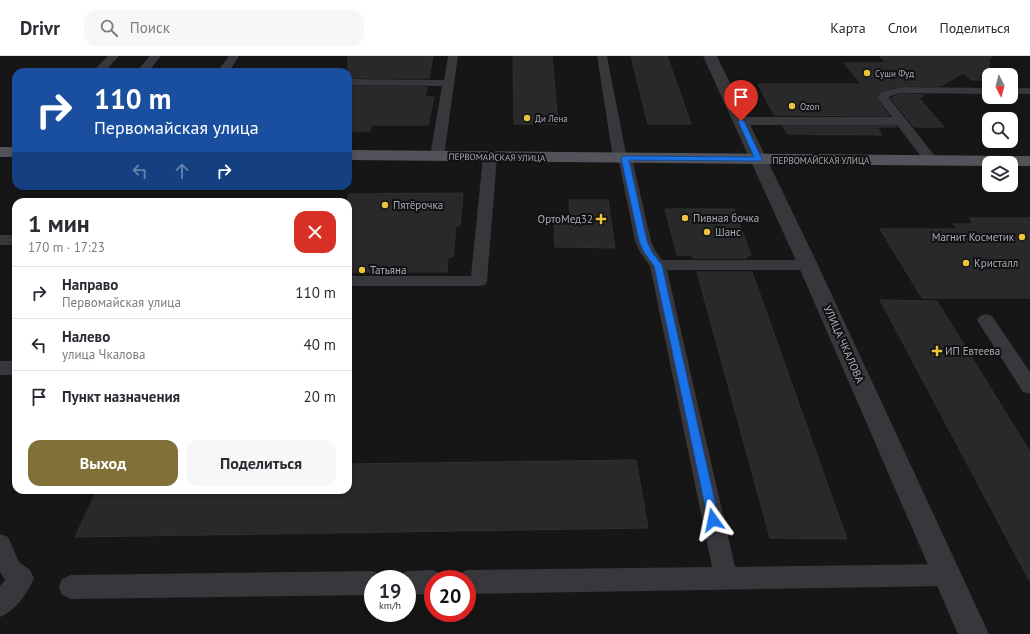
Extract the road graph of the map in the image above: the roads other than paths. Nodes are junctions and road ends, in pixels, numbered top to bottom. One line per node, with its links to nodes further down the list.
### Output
1 (114, 56): 7 (lane)
2 (156, 56): 8 (lane)
3 (234, 56): 9 (lane)
4 (453, 56): 11 (lane)
5 (602, 56): 22 (lane)
6 (710, 56): 15 (street, УЛИЦА ЧКАЛОВА)
7 (102, 68)
8 (146, 68)
9 (226, 68)
10 (352, 82): 11 (lane)
11 (448, 83): 20 (lane)
12 (982, 91): 16 (lane)
13 (1018, 91): 14 (lane)
14 (1030, 91)
15 (741, 121): 16 (lane); 23 (street, УЛИЦА ЧКАЛОВА)
16 (901, 121): 24 (lane)
17 (0, 152): 18 (main road)
18 (12, 152)
19 (352, 156): 20 (main road, ПЕРВОМАЙСКАЯ УЛИЦА)
20 (437, 156): 21 (main road, ПЕРВОМАЙСКАЯ УЛИЦА)
21 (490, 157): 22 (main road, ПЕРВОМАЙСКАЯ УЛИЦА); 30 (lane)
22 (622, 158): 23 (main road, ПЕРВОМАЙСКАЯ УЛИЦА); 28 (lane)
23 (758, 159): 24 (main road, ПЕРВОМАЙСКАЯ УЛИЦА); 29 (street, УЛИЦА ЧКАЛОВА)
24 (931, 160): 25 (main road, ПЕРВОМАЙСКАЯ УЛИЦА)
25 (1030, 161)
26 (0, 240): 27 (lane)
27 (12, 240)
28 (658, 265): 29 (lane); 38 (lane)
29 (808, 265): 37 (street, УЛИЦА ЧКАЛОВА)
30 (352, 281)
31 (986, 320): 32 (lane)
32 (1023, 366): 35 (lane)
33 (0, 368): 34 (lane)
34 (12, 368)
35 (1030, 387)
36 (0, 545): 42 (lane)
37 (947, 575): 38 (lane); 43 (street, УЛИЦА ЧКАЛОВА)
38 (726, 578): 39 (lane)
39 (476, 582)
40 (364, 583): 41 (lane)
41 (70, 587)
42 (0, 605)
43 (974, 634)

